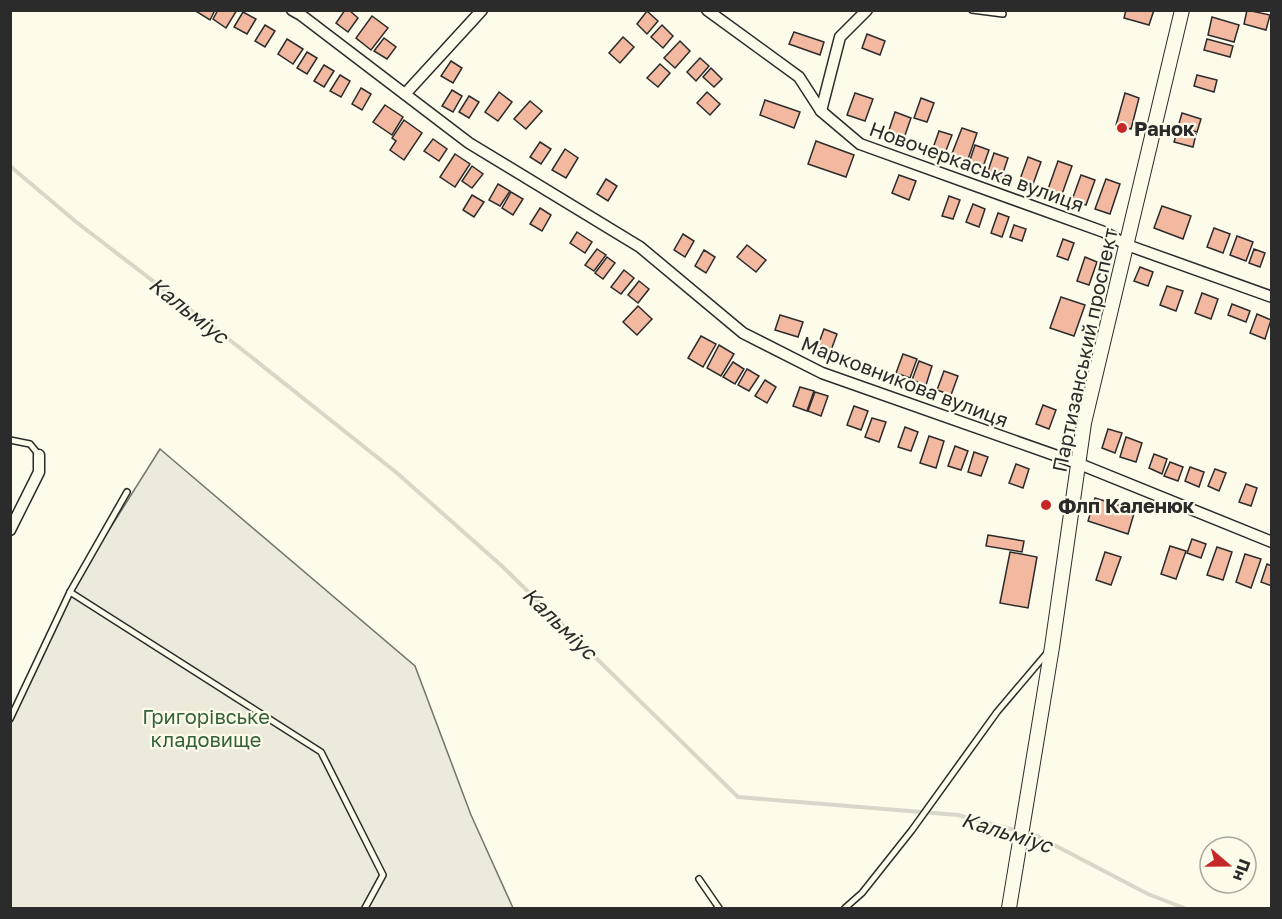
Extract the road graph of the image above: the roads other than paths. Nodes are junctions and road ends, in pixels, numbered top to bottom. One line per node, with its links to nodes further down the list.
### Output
1 (292, 10): 8 (street, Марковникова вулиця)
2 (482, 10): 8 (street)
3 (706, 10): 9 (street, Новочеркаська вулиця)
4 (867, 10): 9 (street)
5 (972, 10): 7 (lane)
6 (1182, 10): 10 (street, Партизанський проспект)
7 (1003, 14)
8 (405, 94): 14 (street, Марковникова вулиця)
9 (821, 111): 10 (street, Новочеркаська вулиця)
10 (1127, 244): 11 (street, Новочеркаська вулиця); 14 (street, Партизанський проспект)
11 (1272, 297)
12 (10, 440): 13 (lane)
13 (39, 455): 16 (street)
14 (1077, 463): 17 (street, Марковникова вулиця); 19 (street, Партизанський проспект)
15 (127, 492): 18 (lane)
16 (10, 530)
17 (1272, 542)
18 (70, 592): 20 (lane); 22 (lane)
19 (1052, 647): 24 (lane); 25 (street, Партизанський проспект)
20 (10, 718)
21 (699, 879): 23 (lane)
22 (364, 909)
23 (719, 909)
24 (845, 909)
25 (1009, 909)

